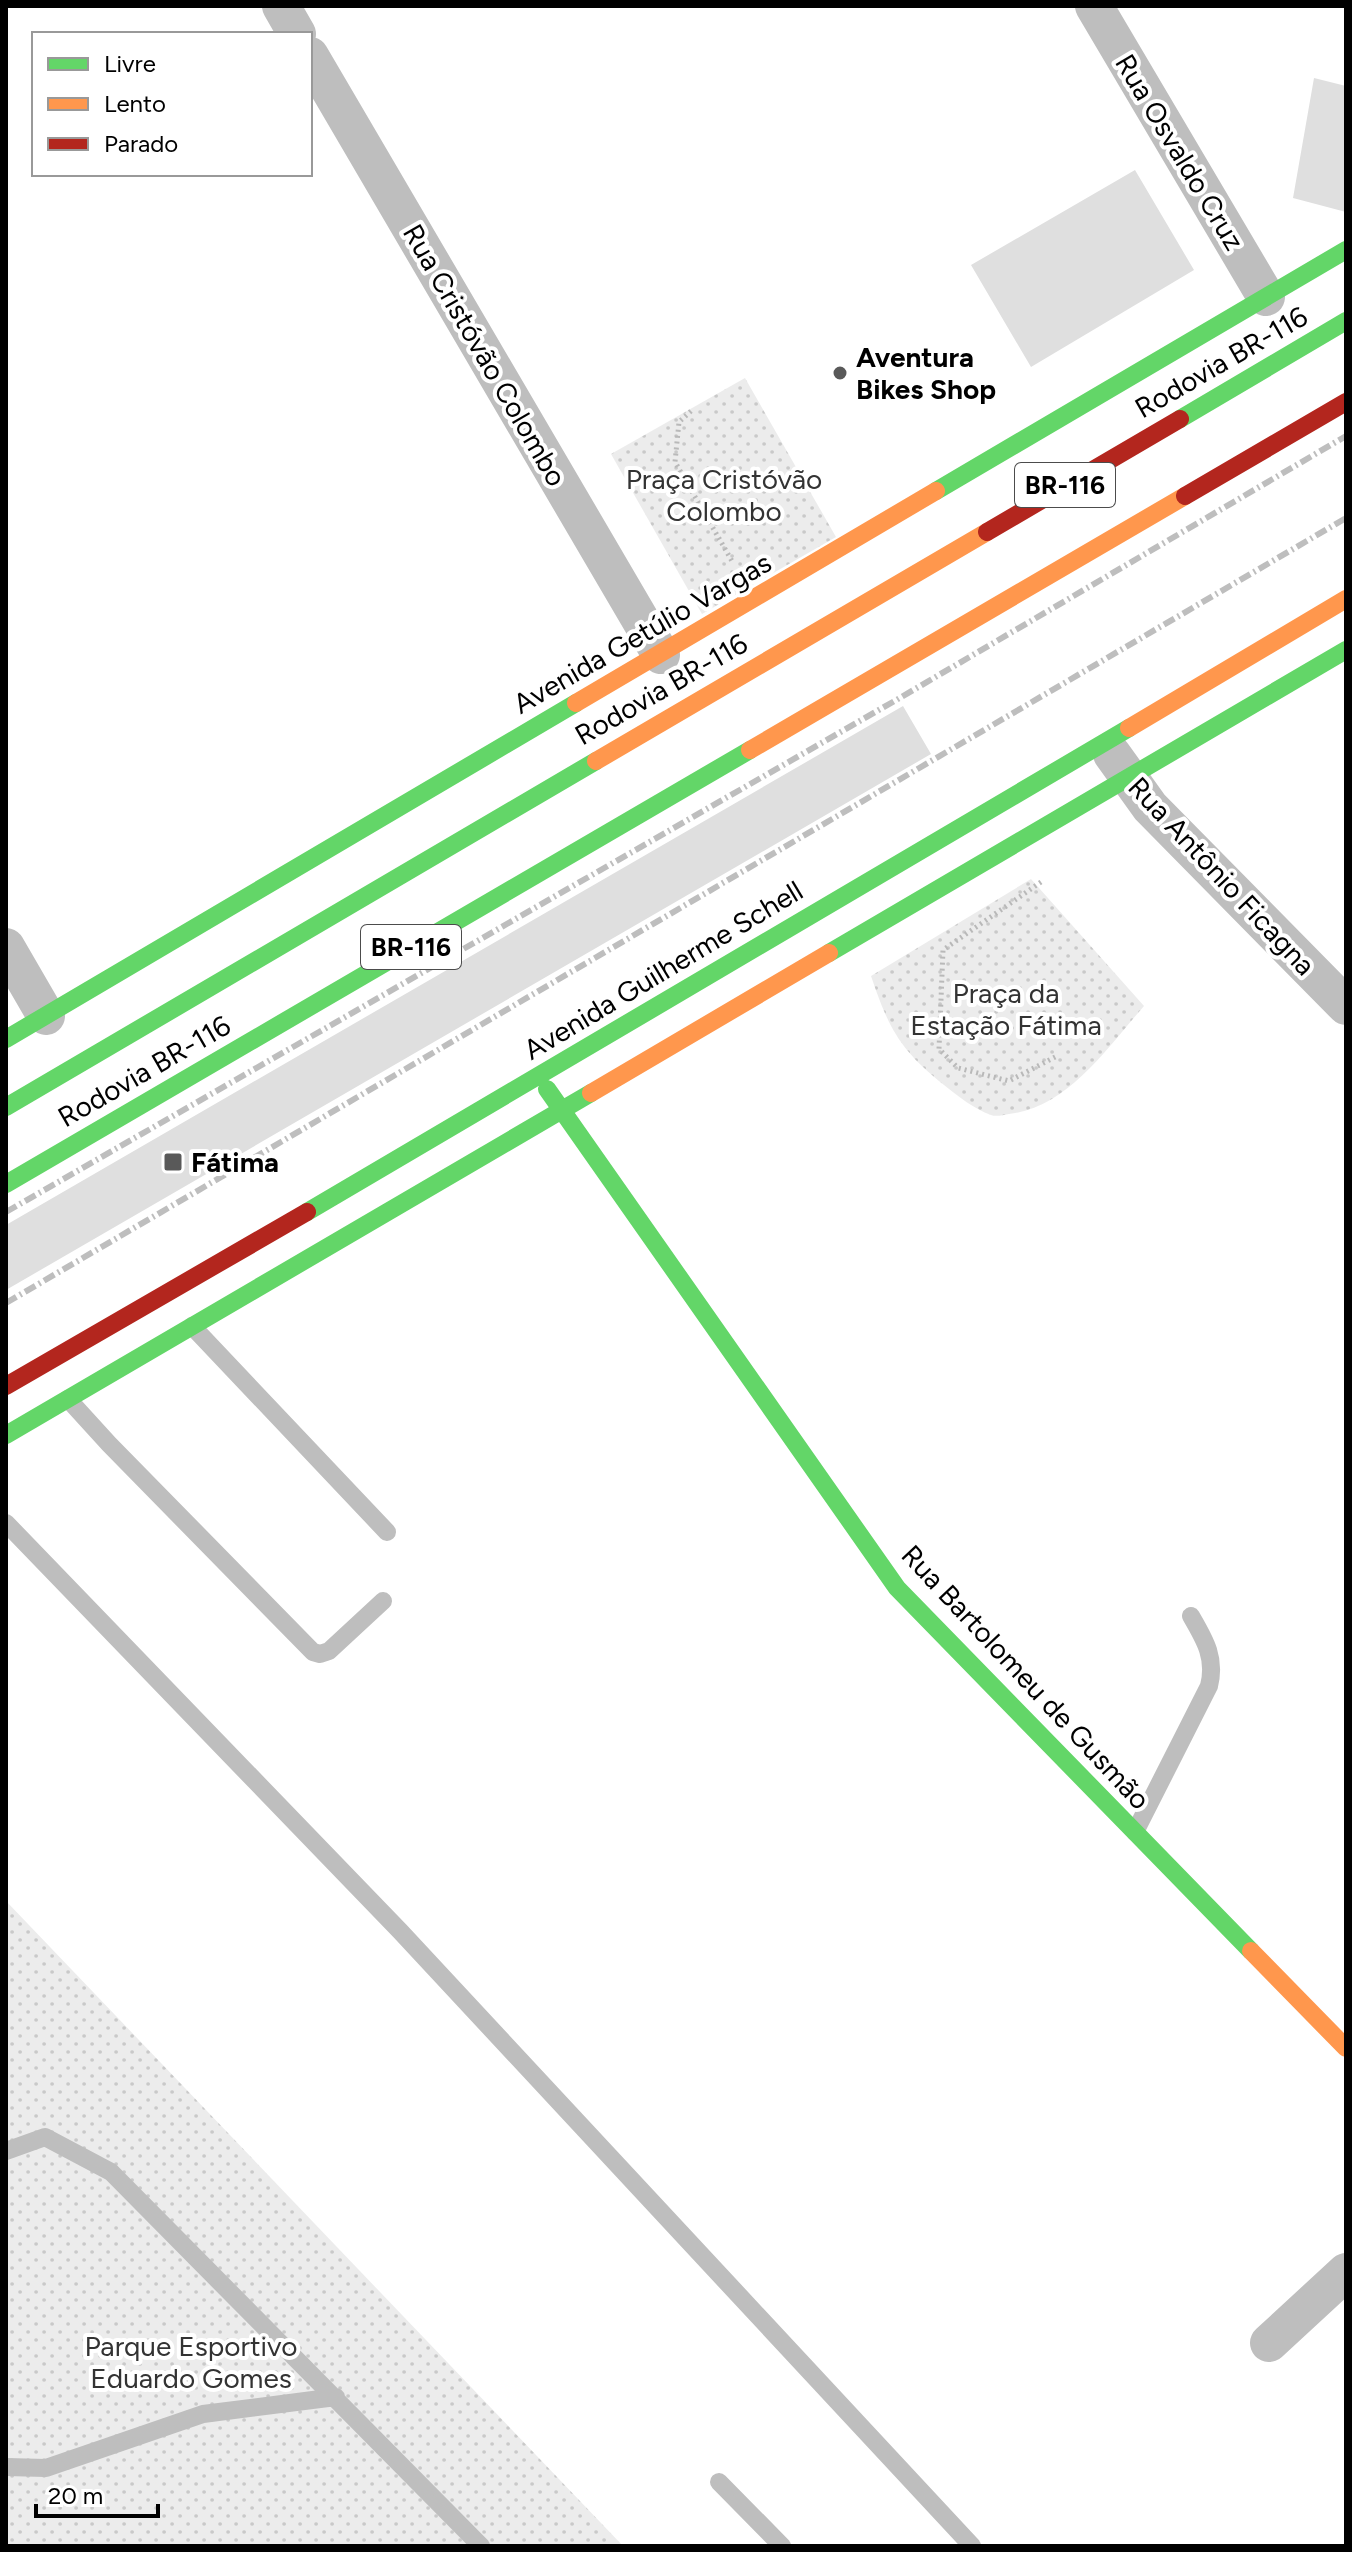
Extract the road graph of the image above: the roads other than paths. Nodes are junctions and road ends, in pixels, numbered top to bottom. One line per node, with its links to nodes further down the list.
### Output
1 (281, 6): 3 (street)
2 (1094, 6): 6 (street, Rua Osvaldo Cruz)
3 (296, 32)
4 (312, 59): 11 (street, Rua Cristóvão Colombo)
5 (1346, 250): 6 (main road, Avenida Getúlio Vargas)
6 (1266, 297): 11 (main road, Avenida Getúlio Vargas)
7 (1346, 321): 19 (main road, Rodovia BR-116 / BR-116)
8 (1346, 402): 21 (main road, Rodovia BR-116 / BR-116)
9 (1346, 599): 12 (main road, Avenida Guilherme Schell)
10 (1346, 650): 13 (main road)
11 (661, 655): 16 (main road, Avenida Getúlio Vargas)
12 (1104, 741): 13 (street, Rua Antônio Ficagna); 18 (main road, Avenida Guilherme Schell)
13 (1128, 778): 15 (street, Rua Antônio Ficagna); 20 (main road)
14 (6, 947): 16 (street)
15 (1346, 1006)
16 (46, 1016): 17 (main road, Avenida Getúlio Vargas)
17 (6, 1039)
18 (539, 1077): 20 (main road, Rua Bartolomeu de Gusmão); 23 (main road, Avenida Guilherme Schell)
19 (6, 1107)
20 (563, 1111): 22 (main road); 30 (main road, Rua Bartolomeu de Gusmão)
21 (6, 1184)
22 (192, 1326): 24 (main road); 27 (lane)
23 (6, 1386)
24 (68, 1399): 25 (main road); 28 (lane)
25 (6, 1435)
26 (6, 1523): 40 (lane)
27 (387, 1532)
28 (383, 1601)
29 (1191, 1616): 30 (lane)
30 (1135, 1832): 31 (main road, Rua Bartolomeu de Gusmão)
31 (1346, 2048)
32 (6, 2151): 35 (lane)
33 (1346, 2272): 34 (street)
34 (1269, 2343)
35 (336, 2397): 36 (lane); 38 (lane)
36 (6, 2467)
37 (719, 2482): 39 (lane)
38 (481, 2546)
39 (782, 2546)
40 (972, 2546)

